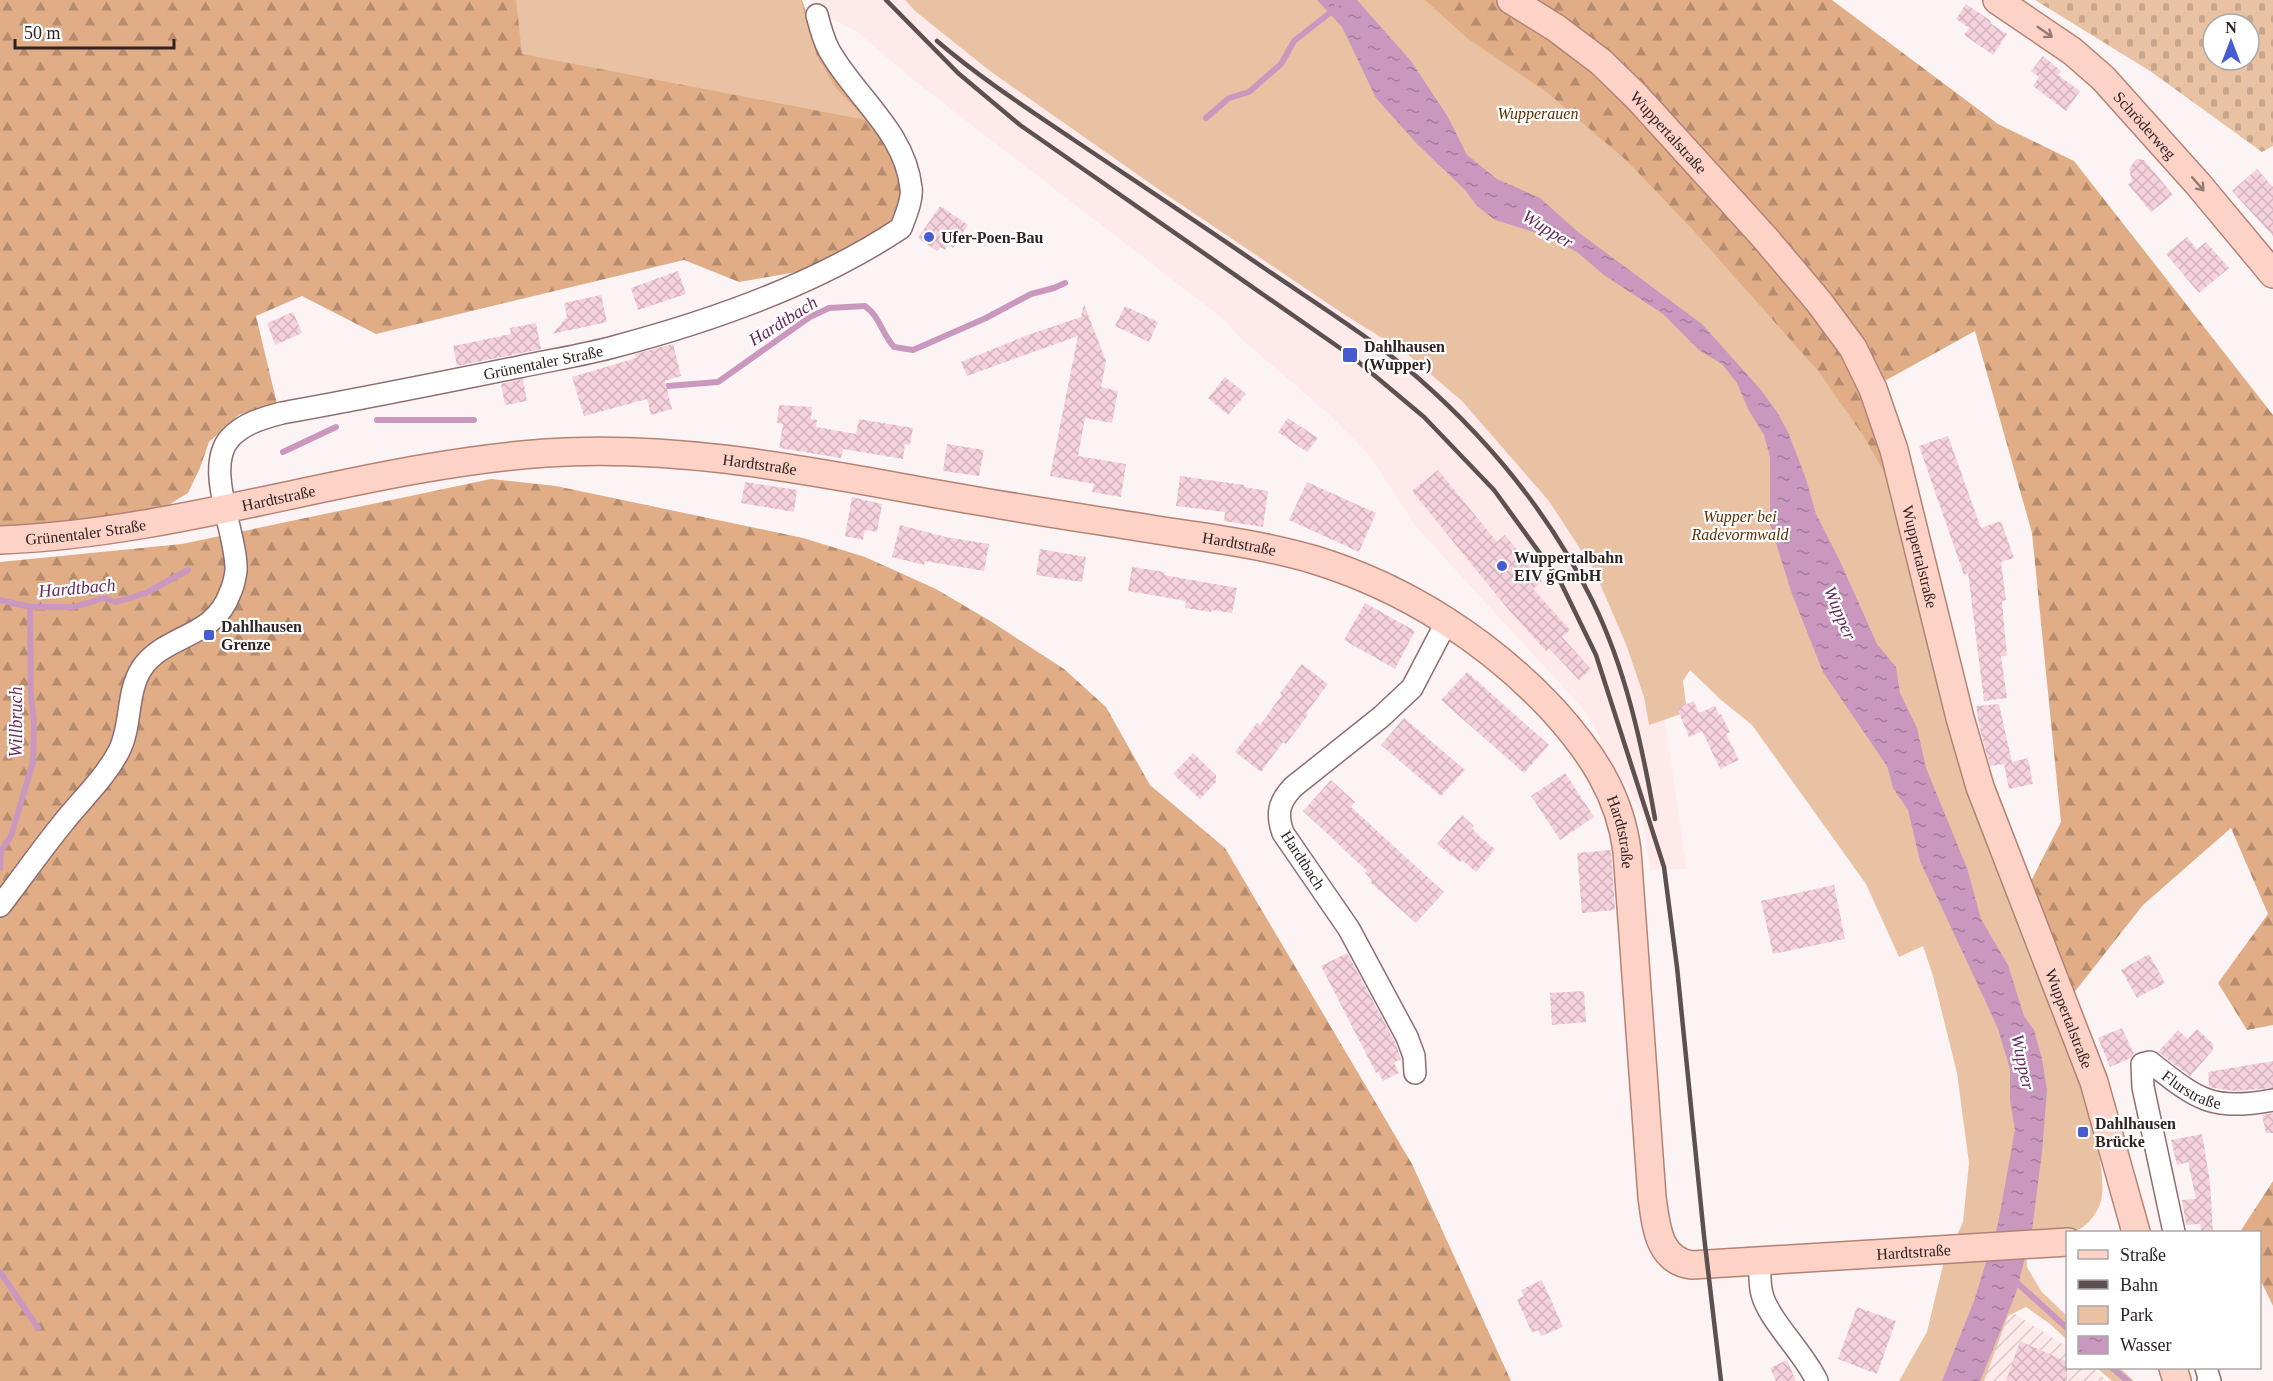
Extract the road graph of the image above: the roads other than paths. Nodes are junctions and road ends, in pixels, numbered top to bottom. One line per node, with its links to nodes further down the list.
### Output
1 (1511, 0): 11 (main road, Wuppertalstraße)
2 (1997, 0): 4 (main road, Schröderweg, one-way to 4)
3 (817, 15): 5 (street, Grünentaler Straße)
4 (2273, 274)
5 (225, 510): 6 (main road, Grünentaler Straße); 7 (main road, Hardtstraße); 8 (street)
6 (0, 540)
7 (1447, 621): 9 (street, Hardtbach); 14 (main road, Hardtstraße)
8 (0, 906)
9 (1415, 1073)
10 (2273, 1100): 12 (street, Flurstraße)
11 (2135, 1231)
12 (2174, 1231)
13 (2066, 1242): 14 (main road, Hardtstraße)
14 (1760, 1261): 15 (street)
15 (1817, 1381)

